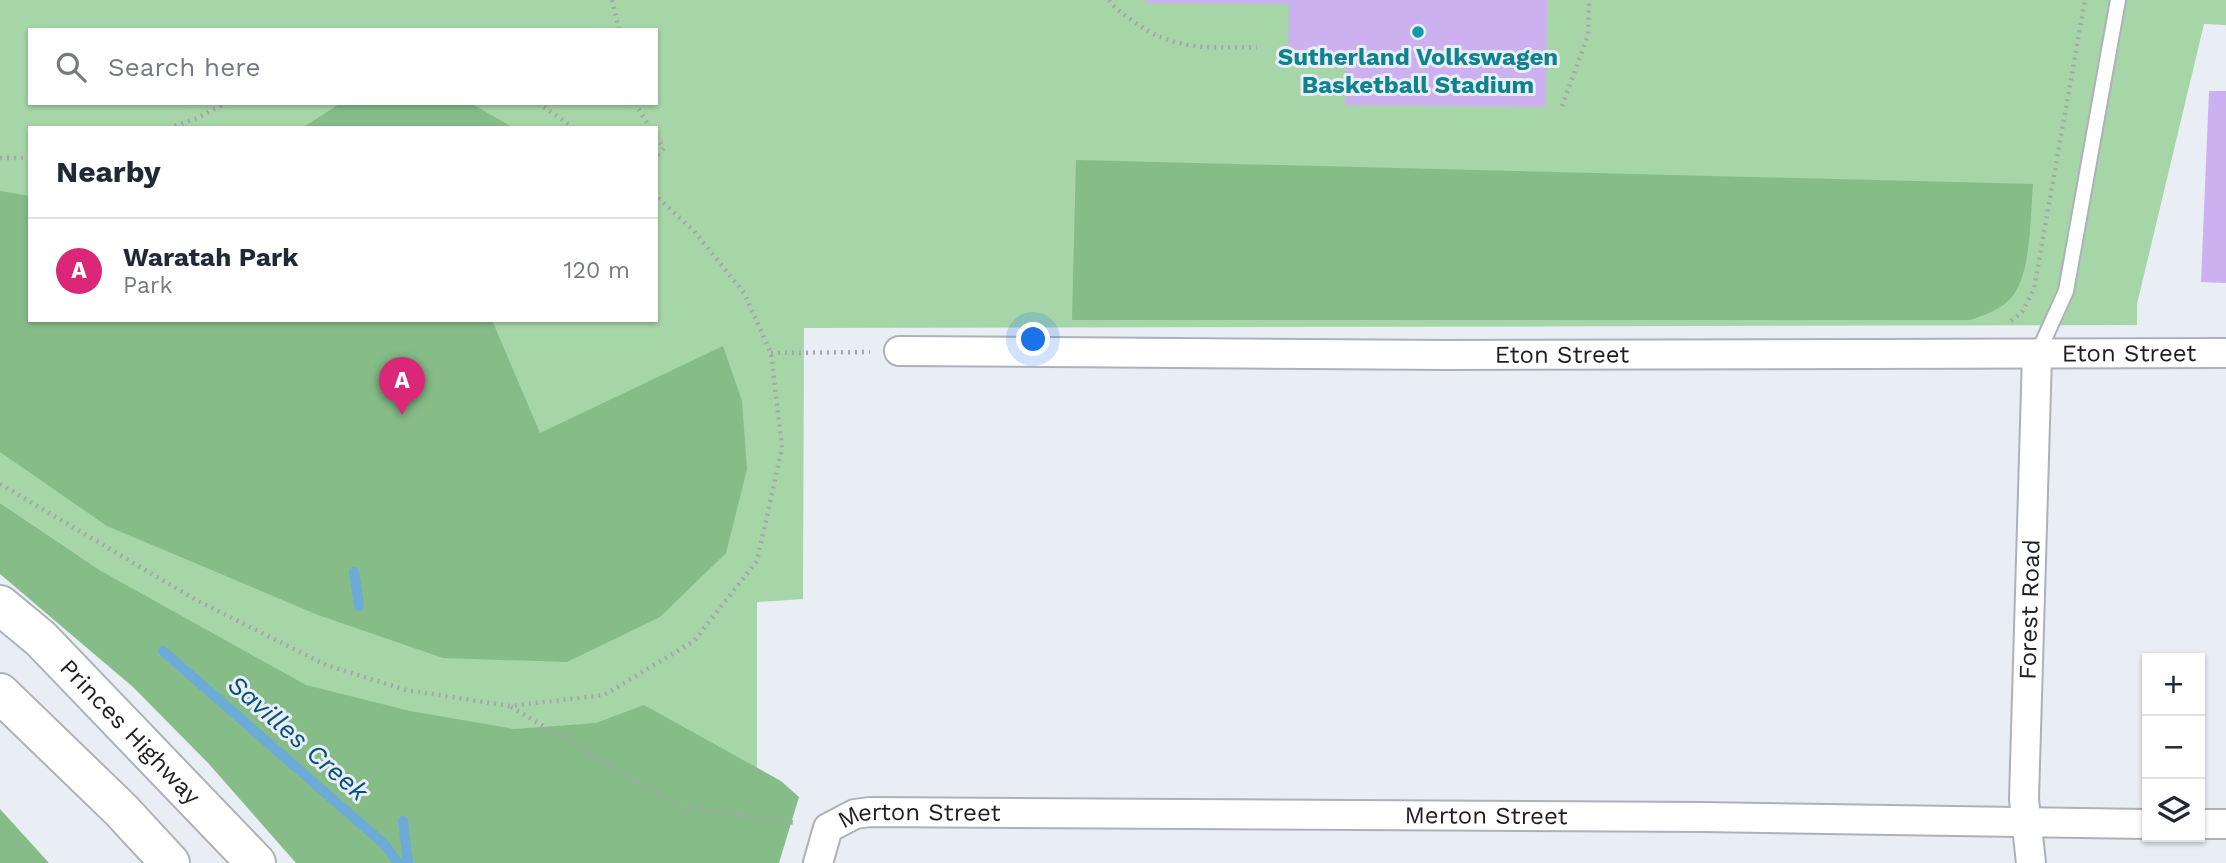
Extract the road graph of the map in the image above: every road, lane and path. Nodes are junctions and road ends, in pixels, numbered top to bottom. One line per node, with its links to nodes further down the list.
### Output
1 (612, 0): 6 (path)
2 (1109, 0): 7 (path)
3 (1589, 0): 11 (path)
4 (2085, 0): 23 (path)
5 (2118, 0): 24 (lane)
6 (619, 28)
7 (1256, 47)
8 (221, 105): 12 (path)
9 (541, 105): 13 (path)
10 (636, 105): 14 (path)
11 (1562, 106)
12 (174, 126)
13 (571, 126)
14 (649, 126)
15 (658, 140): 16 (path)
16 (658, 155)
17 (0, 158): 18 (path)
18 (28, 158)
19 (658, 198): 21 (path)
20 (899, 351): 21 (path); 23 (street, Eton Street)
21 (771, 353): 28 (path)
22 (2226, 354): 24 (street, Eton Street)
23 (1979, 355): 24 (street, Eton Street)
24 (2037, 355): 29 (street, Forest Road)
25 (0, 484): 28 (path)
26 (0, 606): 35 (highway, Princes Highway)
27 (0, 693): 34 (highway)
28 (510, 706): 33 (path)
29 (2027, 823): 30 (street, Merton Street); 33 (street, Merton Street); 37 (street, Forest Road)
30 (2142, 824)
31 (2205, 824): 32 (street)
32 (2226, 824)
33 (828, 828): 36 (street)
34 (170, 863)
35 (256, 863)
36 (818, 863)
37 (2031, 863)

